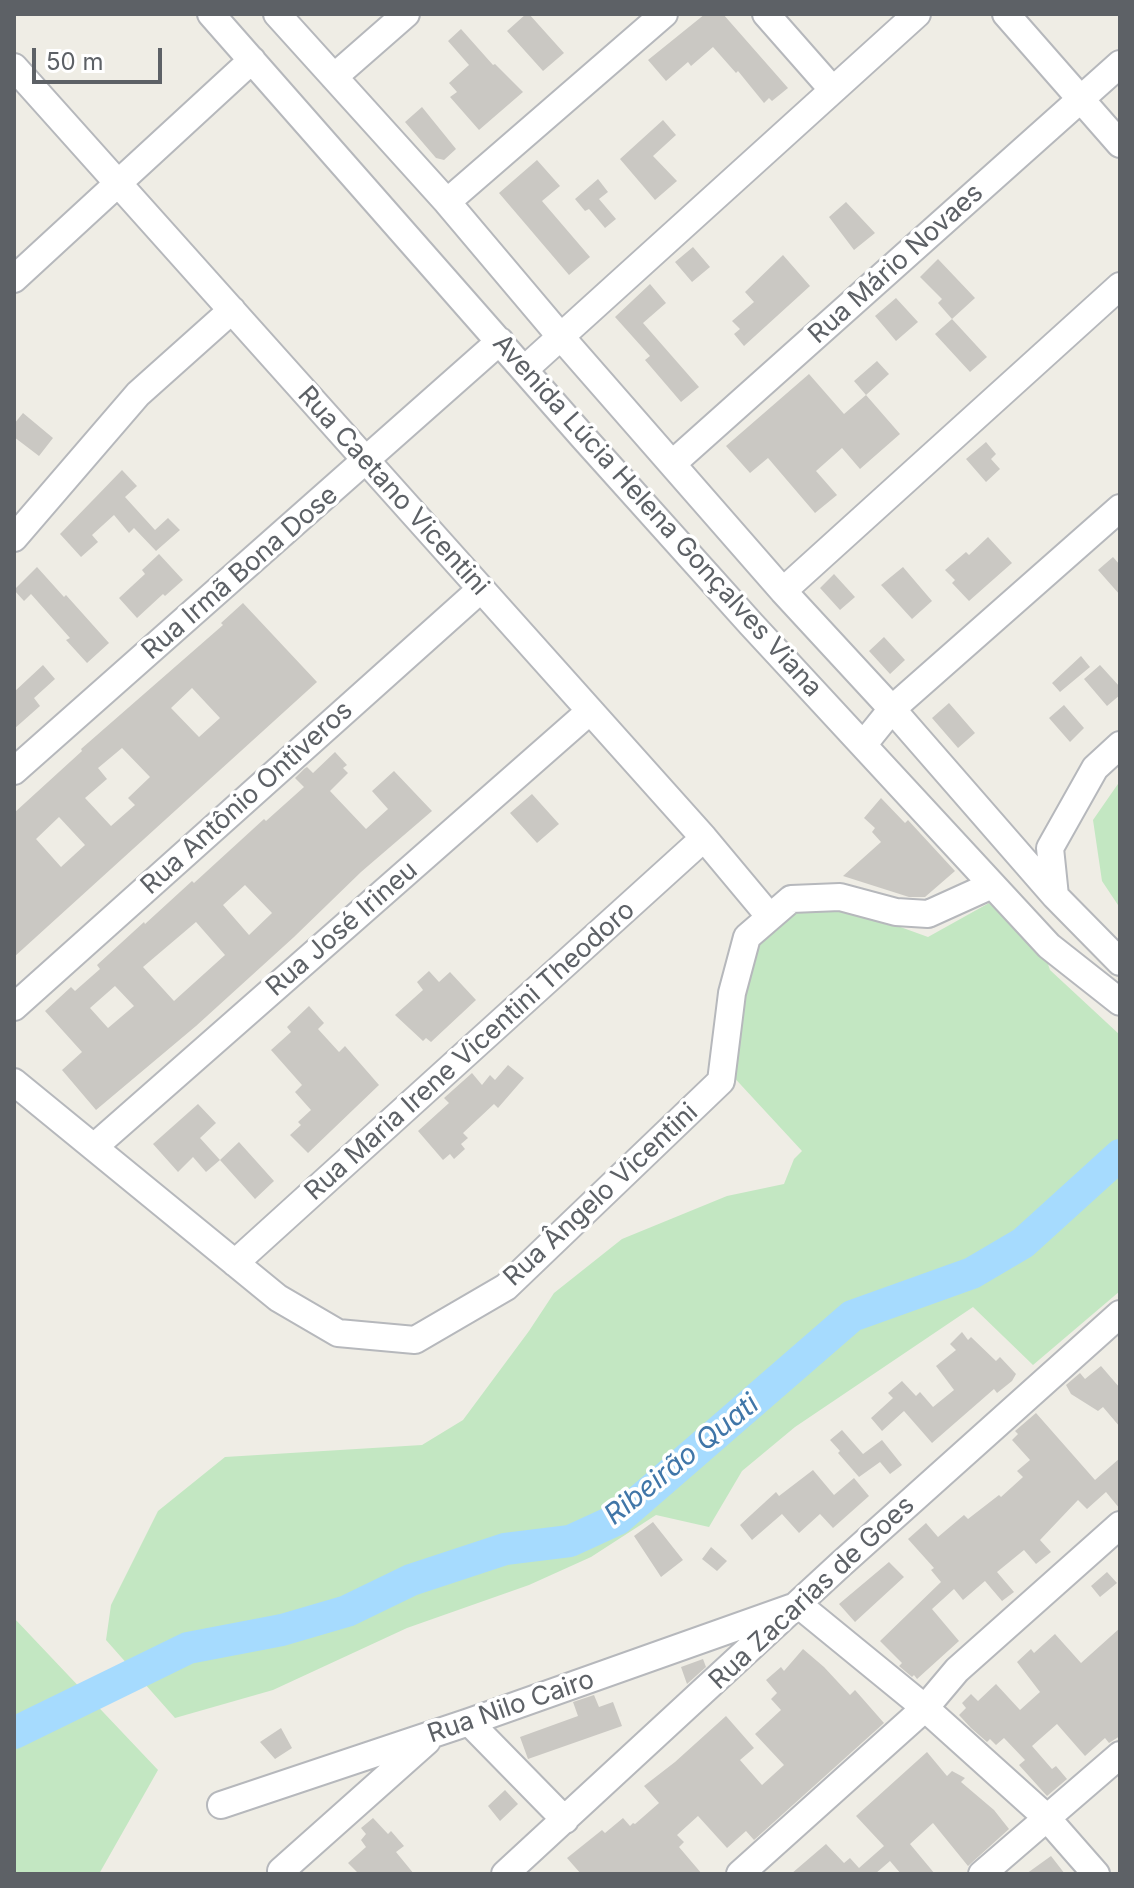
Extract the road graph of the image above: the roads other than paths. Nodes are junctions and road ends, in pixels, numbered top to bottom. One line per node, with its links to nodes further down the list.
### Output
1 (211, 14): 8 (street, Avenida Lúcia Helena Gonçalves Viana)
2 (277, 14): 11 (street, Avenida Lúcia Helena Gonçalves Viana)
3 (406, 14): 11 (street)
4 (664, 14): 16 (street)
5 (766, 14): 12 (street)
6 (917, 14): 12 (street)
7 (1006, 14): 13 (street)
8 (252, 60): 15 (street); 21 (street, Avenida Lúcia Helena Gonçalves Viana)
9 (1120, 64): 13 (street, Rua Mário Novaes)
10 (14, 67): 15 (street, Rua Caetano Vicentini)
11 (334, 77): 16 (street, Avenida Lúcia Helena Gonçalves Viana)
12 (832, 89): 20 (street)
13 (1080, 99): 14 (street); 24 (street, Rua Mário Novaes)
14 (1120, 144)
15 (117, 183): 17 (street); 19 (street, Rua Caetano Vicentini)
16 (447, 202): 20 (street, Avenida Lúcia Helena Gonçalves Viana)
17 (14, 279)
18 (1120, 286): 28 (street)
19 (232, 310): 23 (street, Rua Caetano Vicentini); 26 (street)
20 (561, 337): 22 (street); 24 (street, Avenida Lúcia Helena Gonçalves Viana)
21 (500, 341): 22 (street, Avenida Lúcia Helena Gonçalves Viana); 23 (street, Rua Irmã Bona Dose)
22 (525, 369): 31 (street, Avenida Lúcia Helena Gonçalves Viana)
23 (367, 461): 27 (street, Rua Caetano Vicentini); 33 (street, Rua Irmã Bona Dose)
24 (672, 464): 28 (street, Avenida Lúcia Helena Gonçalves Viana)
25 (1120, 508): 29 (street)
26 (14, 538)
27 (481, 589): 30 (street, Rua Caetano Vicentini); 40 (street, Rua Antônio Ontiveros)
28 (783, 591): 29 (street, Avenida Lúcia Helena Gonçalves Viana)
29 (892, 709): 31 (street); 36 (street, Avenida Lúcia Helena Gonçalves Viana)
30 (590, 711): 34 (street, Rua Caetano Vicentini); 42 (street, Rua José Irineu)
31 (863, 745): 35 (street, Avenida Lúcia Helena Gonçalves Viana)
32 (1120, 745): 36 (street)
33 (14, 771)
34 (704, 838): 37 (street, Rua Caetano Vicentini); 43 (street, Rua Maria Irene Vicentini Theodoro)
35 (992, 885): 37 (street, Rua Ângelo Vicentini); 39 (street, Avenida Lúcia Helena Gonçalves Viana)
36 (1055, 896): 38 (street, Avenida Lúcia Helena Gonçalves Viana)
37 (770, 917): 43 (street, Rua Ângelo Vicentini)
38 (1120, 962)
39 (1120, 1002)
40 (14, 1007)
41 (14, 1082): 42 (street, Rua Ângelo Vicentini)
42 (94, 1147): 43 (street, Rua Ângelo Vicentini)
43 (235, 1263)
44 (1120, 1314): 46 (street, Rua Zacarias de Goes)
45 (1120, 1525): 47 (street)
46 (799, 1605): 47 (street); 48 (street, Rua Nilo Cairo); 55 (street, Rua Zacarias de Goes)
47 (925, 1708): 54 (street); 58 (street)
48 (469, 1722): 49 (street, Rua Nilo Cairo); 55 (street)
49 (436, 1733): 51 (street, Rua Nilo Cairo); 52 (street)
50 (1120, 1755): 54 (street)
51 (345, 1763): 52 (street); 53 (street, Rua Nilo Cairo)
52 (364, 1797): 56 (street)
53 (221, 1805)
54 (1046, 1817): 59 (street); 60 (street)
55 (565, 1820): 57 (street, Rua Zacarias de Goes)
56 (281, 1871)
57 (505, 1874)
58 (740, 1874)
59 (982, 1874)
60 (1096, 1874)

